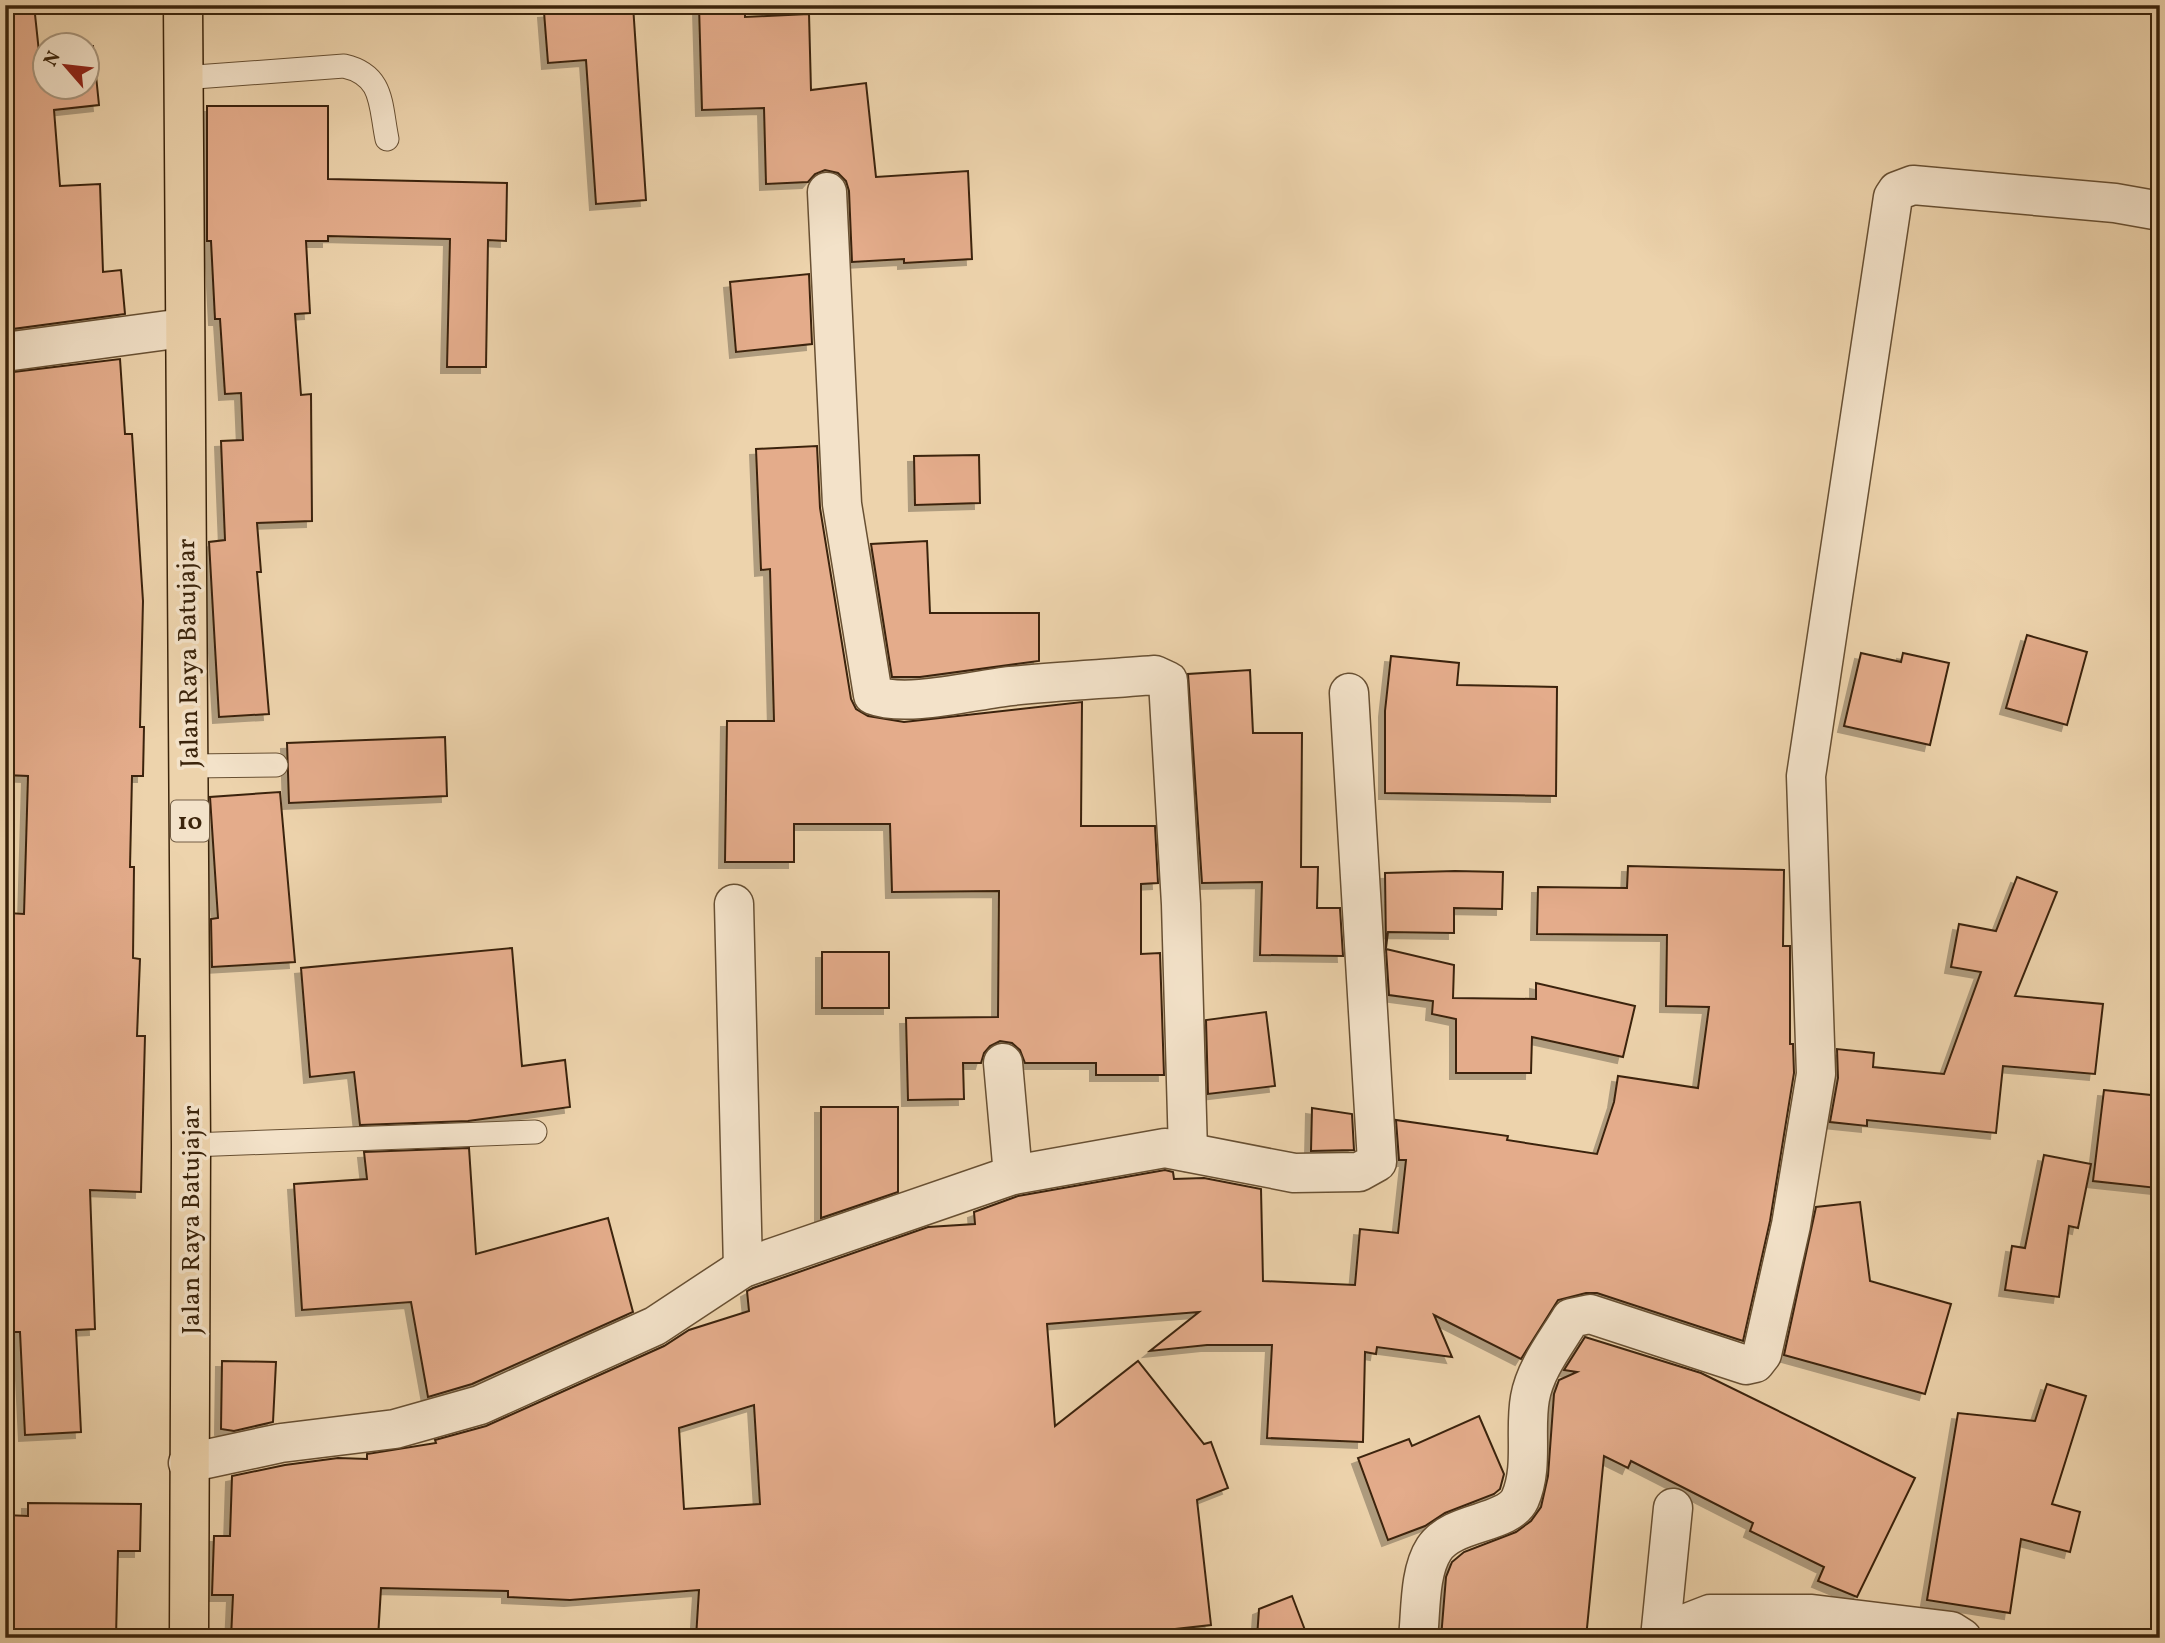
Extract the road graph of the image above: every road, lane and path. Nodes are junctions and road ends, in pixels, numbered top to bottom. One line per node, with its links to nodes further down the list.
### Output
1 (183, 5): 2 (highway, Jalan Raya Batujajar / 10)
2 (182, 78): 3 (lane); 6 (highway, Jalan Raya Batujajar / 10)
3 (387, 139)
4 (827, 192): 15 (street)
5 (2160, 211): 22 (street)
6 (183, 328): 7 (street); 10 (highway, Jalan Raya Batujajar / 10)
7 (5, 352)
8 (1349, 694): 15 (street)
9 (276, 765): 10 (lane)
10 (190, 766): 14 (highway, Jalan Raya Batujajar / 10)
11 (734, 904): 17 (street)
12 (1003, 1063): 16 (street)
13 (535, 1132): 14 (lane)
14 (191, 1145): 18 (highway, Jalan Raya Batujajar / 10)
15 (1188, 1152): 16 (street)
16 (1013, 1175): 17 (street)
17 (743, 1268): 18 (street)
18 (188, 1463): 21 (highway, Jalan Raya Batujajar / 10)
19 (1674, 1508): 20 (street)
20 (1661, 1635): 23 (street)
21 (189, 1638)
22 (1418, 1638)
23 (1962, 1638)

